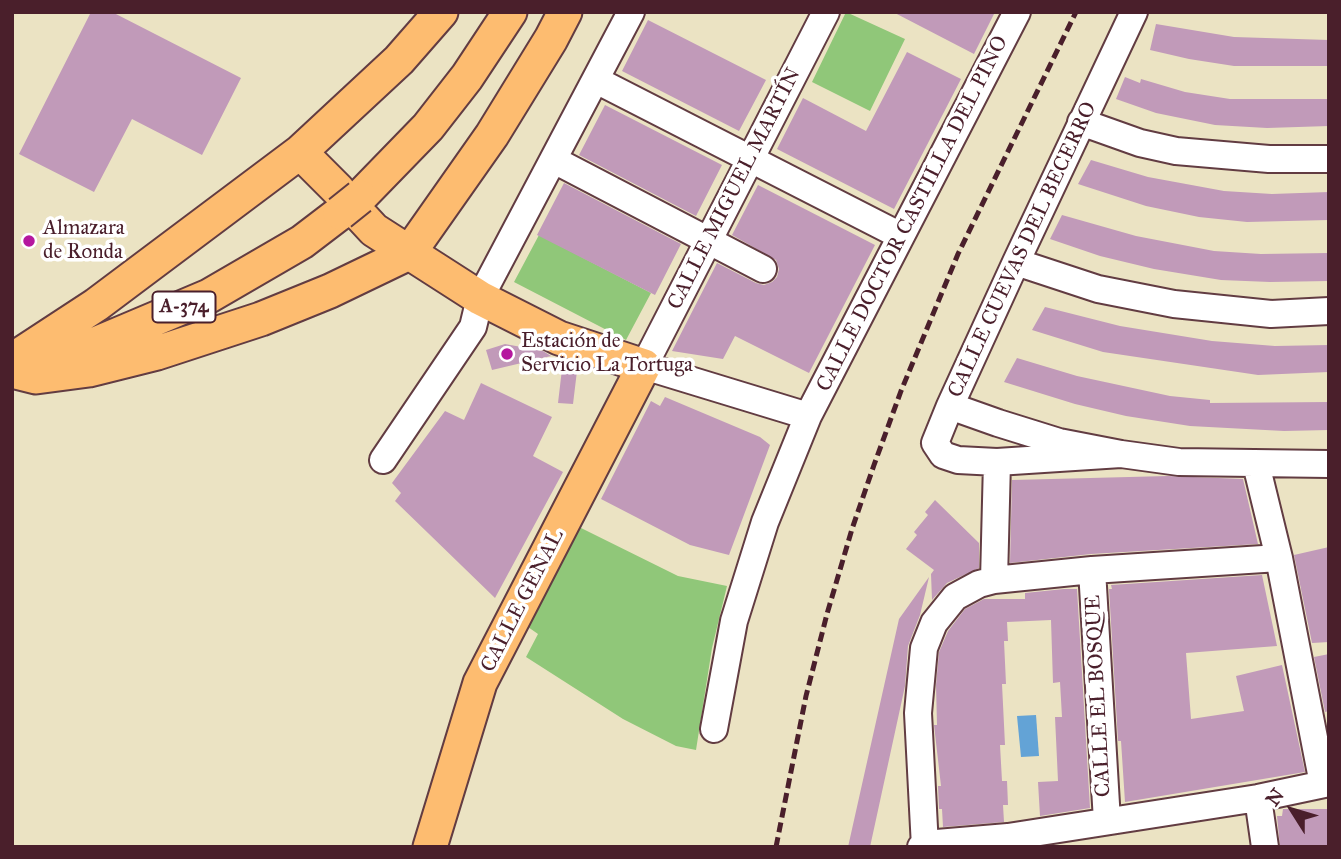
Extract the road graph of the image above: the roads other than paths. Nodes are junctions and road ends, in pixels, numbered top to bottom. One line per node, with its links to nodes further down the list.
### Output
1 (441, 12): 10 (main road)
2 (510, 12): 14 (main road, A-374)
3 (565, 12): 17 (main road)
4 (631, 12): 8 (street)
5 (826, 12): 11 (street, CALLE MIGUEL MARTÍN)
6 (1017, 12): 15 (street, CALLE DOCTOR CASTILLA DEL PINO)
7 (1134, 12): 9 (street, CALLE CUEVAS DEL BECERRO)
8 (596, 80): 11 (street); 13 (street)
9 (1081, 122): 12 (street); 18 (street, CALLE CUEVAS DEL BECERRO)
10 (300, 152): 14 (main road); 23 (main road)
11 (751, 159): 15 (street); 16 (street, CALLE MIGUEL MARTÍN)
12 (1329, 159)
13 (554, 160): 16 (street); 21 (street)
14 (354, 209): 17 (main road); 20 (main road); 25 (main road, A-374)
15 (901, 236): 27 (street, CALLE DOCTOR CASTILLA DEL PINO)
16 (709, 241): 19 (street); 24 (street, CALLE MIGUEL MARTÍN)
17 (410, 253): 20 (main road); 21 (main road)
18 (1016, 262): 22 (street); 26 (street, CALLE CUEVAS DEL BECERRO)
19 (763, 269)
20 (361, 276): 25 (main road)
21 (480, 298): 24 (main road); 29 (street)
22 (1329, 311)
23 (12, 360)
24 (644, 366): 27 (street); 42 (main road, CALLE GENAL)
25 (12, 368)
26 (950, 406): 28 (street, CALLE CUEVAS DEL BECERRO); 30 (street)
27 (808, 416): 36 (street, CALLE DOCTOR CASTILLA DEL PINO)
28 (1121, 454): 30 (street); 31 (street, CALLE CUEVAS DEL BECERRO)
29 (383, 460)
30 (997, 462): 35 (street)
31 (1256, 464): 32 (street, CALLE CUEVAS DEL BECERRO); 33 (street)
32 (1329, 464)
33 (1279, 558): 34 (street); 37 (street)
34 (1092, 570): 35 (street); 39 (street, CALLE EL BOSQUE)
35 (994, 580): 41 (street)
36 (714, 729)
37 (1326, 784): 38 (street)
38 (1258, 798): 39 (street); 43 (street)
39 (1107, 821): 40 (street)
40 (1009, 842): 41 (street)
41 (924, 846)
42 (430, 847)
43 (1265, 847)

